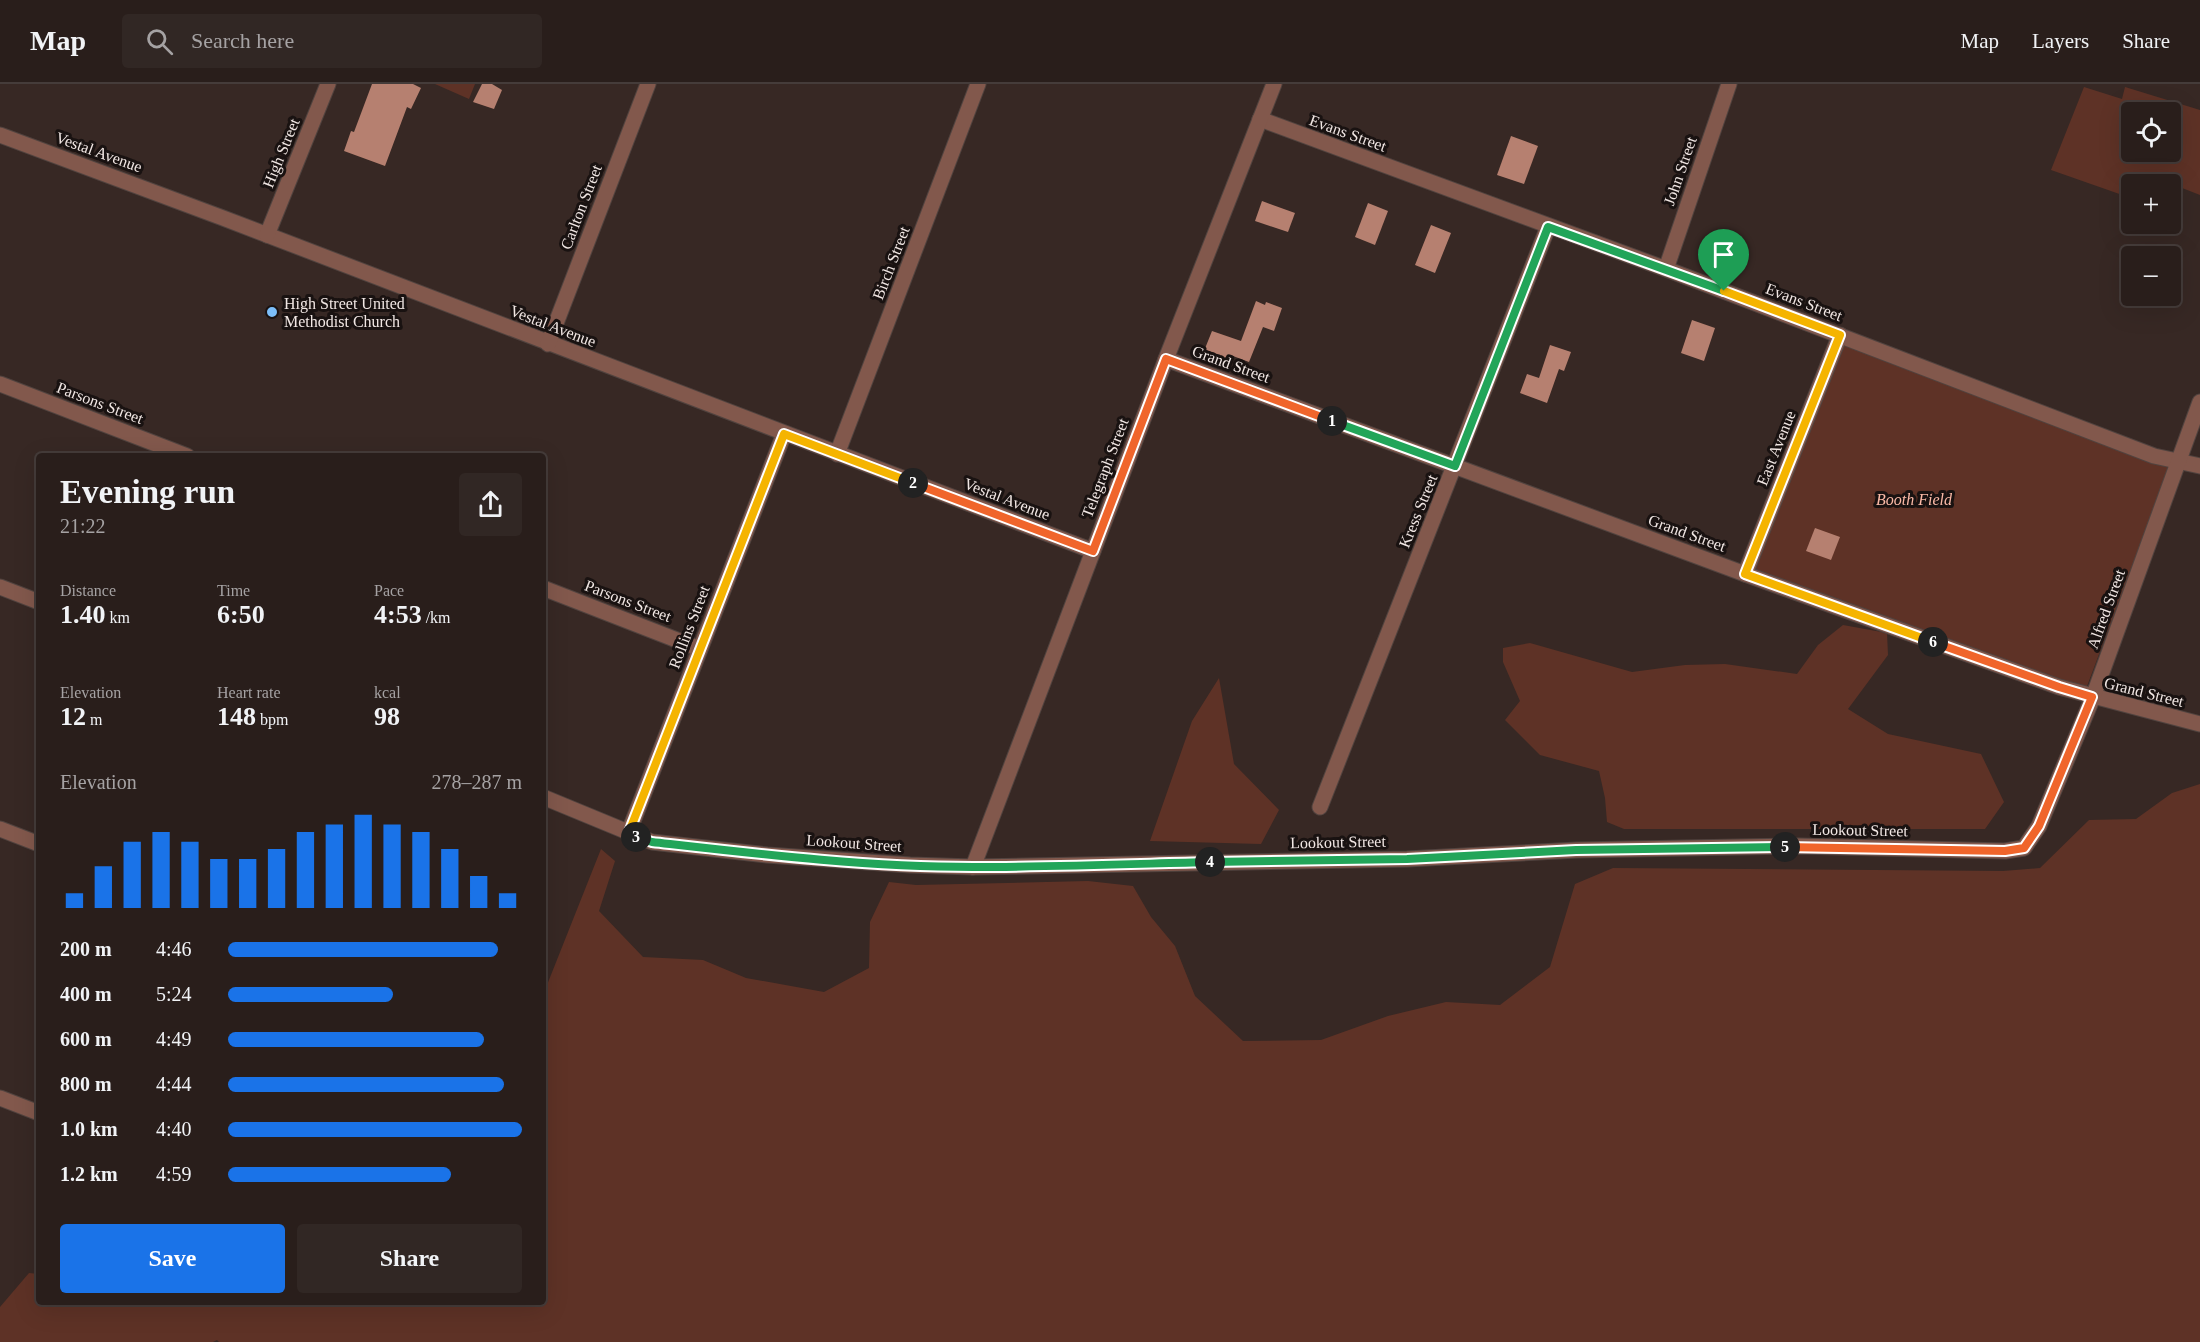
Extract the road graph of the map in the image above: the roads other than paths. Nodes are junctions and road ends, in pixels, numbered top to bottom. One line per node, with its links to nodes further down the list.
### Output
1 (328, 84): 9 (street, High Street)
2 (648, 84): 12 (street, Carlton Street)
3 (978, 84): 18 (street, Birch Street)
4 (1274, 84): 6 (street, Telegraph Street)
5 (1729, 84): 10 (street, John Street)
6 (1260, 119): 8 (street, Evans Street); 13 (street, Telegraph Street)
7 (0, 135): 9 (street, Vestal Avenue)
8 (1548, 227): 10 (street, Evans Street); 20 (street, Kress Street)
9 (267, 235): 12 (street, Vestal Avenue)
10 (1666, 269): 11 (street, Evans Street)
11 (1840, 335): 19 (street, Evans Street); 23 (street, East Avenue)
12 (548, 344): 16 (street, Vestal Avenue)
13 (1166, 359): 20 (street, Grand Street); 22 (street, Telegraph Street)
14 (0, 384): 17 (street, Parsons Street)
15 (2200, 402): 19 (street, Alfred Street)
16 (784, 434): 18 (street, Vestal Avenue); 27 (street, Rollins Street)
17 (179, 453)
18 (837, 454): 22 (street, Vestal Avenue)
19 (2178, 462): 21 (street, Evans Street); 28 (street, Alfred Street)
20 (1455, 466): 23 (street, Grand Street); 31 (street, Kress Street)
21 (2200, 466)
22 (1093, 551): 36 (street, Telegraph Street)
23 (1745, 574): 28 (street, Grand Street)
24 (0, 587): 26 (street)
25 (546, 589): 27 (street, Parsons Street)
26 (36, 601)
27 (700, 649): 34 (street, Rollins Street)
28 (2092, 697): 29 (street, Grand Street); 32 (street, Alfred Street)
29 (2200, 724)
30 (546, 799): 34 (street, Lookout Street)
31 (1320, 807)
32 (2039, 826): 36 (street, Lookout Street)
33 (0, 829): 35 (street)
34 (628, 834): 36 (street, Lookout Street)
35 (36, 843)
36 (973, 867)
37 (0, 1098): 38 (street)
38 (36, 1112)

